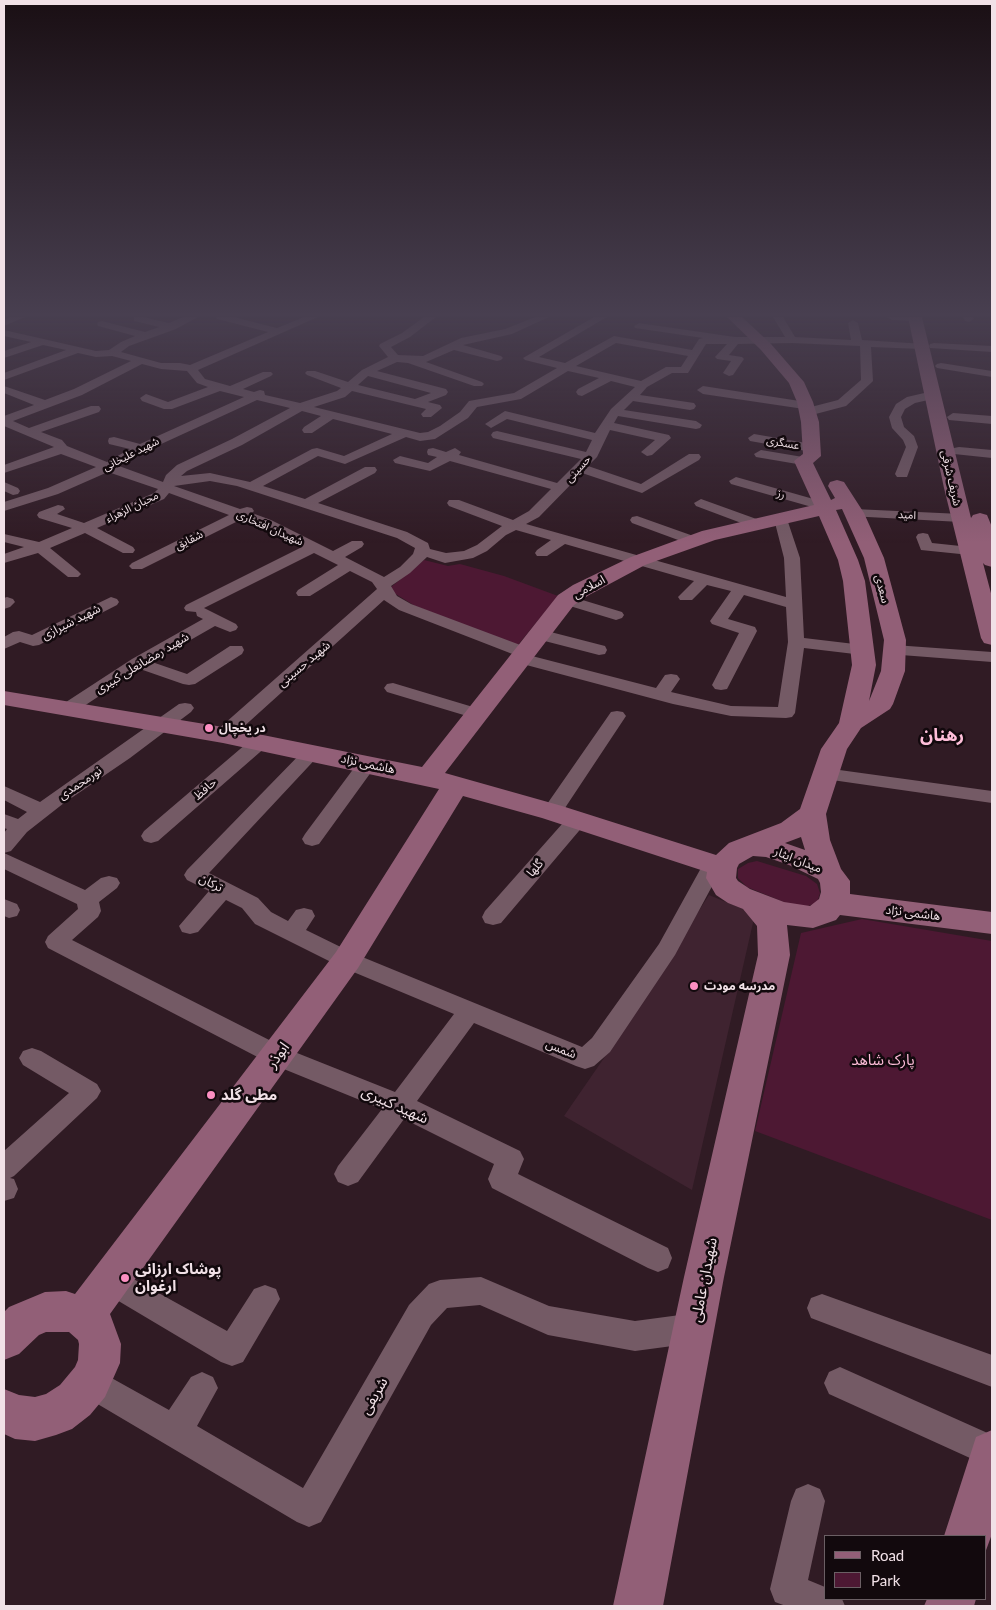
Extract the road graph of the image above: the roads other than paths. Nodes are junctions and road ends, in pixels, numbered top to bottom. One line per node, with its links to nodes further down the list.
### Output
1 (12, 392): 20 (street)
2 (78, 392): 20 (street)
3 (205, 392): 18 (street)
4 (241, 392): 16 (street)
5 (263, 392): 16 (street, شهید علیخانی)
6 (344, 392): 22 (street, محبان الزهراء)
7 (372, 392): 19 (street)
8 (442, 392): 19 (street)
9 (523, 392): 35 (street)
10 (635, 392): 17 (street, حسینی)
11 (715, 392): 24 (street)
12 (800, 392): 24 (street)
13 (854, 392): 24 (street)
14 (948, 392): 28 (street, شریف شرقی)
15 (933, 395): 55 (street); 68 (street, شریف شرقی)
16 (256, 396): 22 (street); 39 (street, شهید علیخانی)
17 (631, 396): 21 (street); 25 (street, حسینی)
18 (146, 398)
19 (417, 403): 27 (street)
20 (43, 404): 30 (street)
21 (690, 406)
22 (301, 407): 26 (street); 57 (street, محبان الزهراء)
23 (95, 409): 34 (street)
24 (807, 409): 47 (street)
25 (615, 412): 31 (street, حسینی); 32 (street)
26 (332, 414): 33 (street); 35 (street)
27 (427, 414)
28 (953, 417): 29 (street); 41 (street, شریف شرقی)
29 (992, 420)
30 (4, 421): 34 (street, شهیدان افتخاری)
31 (606, 425): 36 (street, حسینی); 43 (street)
32 (696, 425)
33 (308, 430)
34 (29, 432): 40 (street, شهیدان افتخاری)
35 (405, 433): 58 (street)
36 (599, 438): 49 (street, حسینی); 49 (street)
37 (754, 438): 47 (street, عسگری)
38 (114, 441): 39 (street)
39 (141, 448): 51 (street, شهید علیخانی)
40 (62, 449): 51 (street, شهیدان افتخاری); 53 (street)
41 (959, 451): 46 (street); 86 (street, شریف شرقی)
42 (433, 452): 44 (street)
43 (647, 452)
44 (454, 453): 50 (street); 59 (street)
45 (761, 454): 47 (street)
46 (992, 454)
47 (809, 455): 65 (street, سعدی)
48 (694, 457): 52 (street)
49 (590, 458): 52 (street, حسینی)
50 (400, 460)
51 (108, 467): 57 (street, شهیدان افتخاری); 64 (street, شهید علیخانی)
52 (580, 468): 59 (street, حسینی)
53 (4, 469)
54 (370, 470): 63 (street)
55 (902, 474)
56 (736, 481): 65 (street, رز)
57 (168, 484): 58 (street, حسینی); 67 (street, شهیدان افتخاری); 73 (street, محبان الزهراء)
58 (251, 487): 60 (street, حسینی)
59 (561, 488): 72 (street, حسینی)
60 (276, 495): 63 (street, حسینی); 67 (street, شقایق)
61 (454, 503): 72 (street)
62 (701, 503): 71 (street)
63 (306, 504): 84 (street, حسینی)
64 (4, 507)
65 (842, 507): 68 (street, امید); 69 (street, اسلامی); 109 (street, سعدی); 110 (street, سعدی)
66 (58, 509): 73 (street)
67 (241, 514): 81 (street, شهیدان افتخاری); 92 (street, شقایق)
68 (961, 518): 85 (street, شریف شرقی)
69 (782, 519): 71 (street, اسلامی); 101 (street)
70 (637, 520): 78 (street)
71 (757, 524): 78 (street, اسلامی)
72 (514, 525): 77 (street); 84 (street, حسینی)
73 (86, 528): 80 (street, محبان الزهراء); 83 (street)
74 (601, 534): 82 (street)
75 (923, 536): 85 (street)
76 (4, 538): 80 (street)
77 (562, 539): 82 (street); 87 (street)
78 (694, 541): 90 (street, اسلامی)
79 (357, 544): 88 (street)
80 (40, 547): 89 (street, محبان الزهراء); 93 (street)
81 (314, 547): 88 (street, شهیدان افتخاری); 113 (street, شهید رمضانعلی کبیری)
82 (589, 547): 90 (street)
83 (128, 550)
84 (422, 551): 95 (street)
85 (970, 551): 104 (street, شریف شرقی)
86 (991, 552)
87 (542, 553)
88 (333, 557): 91 (street, شهیدان افتخاری)
89 (4, 559)
90 (638, 561): 94 (street); 99 (street, اسلامی)
91 (349, 565): 95 (street, شهیدان افتخاری); 97 (street)
92 (136, 566)
93 (73, 574)
94 (703, 580): 96 (street); 98 (street)
95 (383, 588): 111 (street, شهیدان افتخاری); 125 (street, شهید حسینی)
96 (740, 590): 101 (street); 115 (street)
97 (304, 593)
98 (686, 597)
99 (566, 600): 102 (street); 103 (street, اسلامی)
100 (111, 602): 106 (street, شهید شیرازی)
101 (793, 604): 105 (street)
102 (616, 615)
103 (539, 634): 108 (street); 111 (street, اسلامی)
104 (992, 638)
105 (796, 642): 109 (street); 117 (street, شهیدان افتخاری)
106 (4, 644)
107 (236, 650): 113 (street)
108 (599, 650)
109 (863, 650): 110 (street); 123 (street, سعدی)
110 (894, 650): 112 (street); 123 (street, سعدی)
111 (523, 655): 117 (street, شهیدان افتخاری); 121 (street, اسلامی)
112 (992, 657)
113 (138, 663): 119 (street, شهید رمضانعلی کبیری)
114 (671, 679): 117 (street)
115 (721, 685)
116 (393, 688): 121 (street)
117 (660, 695)
118 (4, 698): 119 (street, هاشمی نژاد)
119 (69, 708): 124 (street, هاشمی نژاد)
120 (185, 708): 124 (street, نورمحمدی)
121 (477, 714): 130 (street, اسلامی)
122 (617, 716): 134 (street)
123 (852, 723): 129 (street, سعدی)
124 (162, 726): 125 (street, هاشمی نژاد); 133 (street, نورمحمدی)
125 (223, 735): 126 (street, هاشمی نژاد)
126 (260, 742): 127 (street, هاشمی نژاد); 138 (street, حافظ)
127 (313, 752): 128 (street, هاشمی نژاد); 145 (street, ترکان)
128 (368, 764): 130 (street, هاشمی نژاد); 139 (street)
129 (825, 774): 132 (street); 135 (street, سعدی)
130 (442, 780): 134 (street, هاشمی نژاد); 154 (street, ابوذر)
131 (4, 792): 133 (street)
132 (992, 797)
133 (42, 811): 137 (street, نورمحمدی)
134 (552, 812): 136 (street, هاشمی نژاد)
135 (812, 814): 141 (street); 146 (street)
136 (577, 820): 143 (street, هاشمی نژاد); 150 (street, گلها)
137 (12, 824): 140 (street, نورمحمدی)
138 (151, 836)
139 (312, 839)
140 (4, 846)
141 (752, 846): 143 (street); 146 (street, میدان ایثار)
142 (4, 860): 147 (street)
143 (718, 866): 148 (street); 155 (street, شمس)
144 (109, 883): 147 (street)
145 (223, 889): 152 (street); 154 (street, ترکان)
146 (828, 896): 148 (street); 149 (street, هاشمی نژاد); 151 (street, هاشمی نژاد); 153 (street)
147 (87, 900): 156 (street, شهید کبیری)
148 (754, 902): 153 (street, شهیدان عاملی)
149 (992, 909)
150 (493, 917)
151 (992, 923)
152 (190, 926)
153 (774, 955): 166 (street, شهیدان عاملی)
154 (347, 960): 155 (street, شمس); 156 (street, ابوذر)
155 (469, 1012): 158 (street)
156 (278, 1056): 158 (street, شهید کبیری); 162 (street, ابوذر)
157 (32, 1058): 159 (street)
158 (400, 1105): 160 (street); 161 (street, شهید کبیری)
159 (4, 1168)
160 (348, 1174)
161 (658, 1258)
162 (110, 1280): 163 (street); 165 (street, ابوذر)
163 (265, 1299)
164 (822, 1308): 168 (street)
165 (83, 1316): 167 (street); 169 (street)
166 (694, 1328): 173 (street, شریفی); 177 (street, شهیدان عاملی)
167 (4, 1339)
168 (992, 1371)
169 (90, 1382): 172 (street); 173 (street, شریفی)
170 (840, 1383): 174 (street)
171 (202, 1388): 173 (street)
172 (8, 1420)
173 (175, 1431)
174 (992, 1453): 176 (street)
175 (808, 1501): 178 (street)
176 (978, 1525)
177 (638, 1606)
178 (827, 1606)

